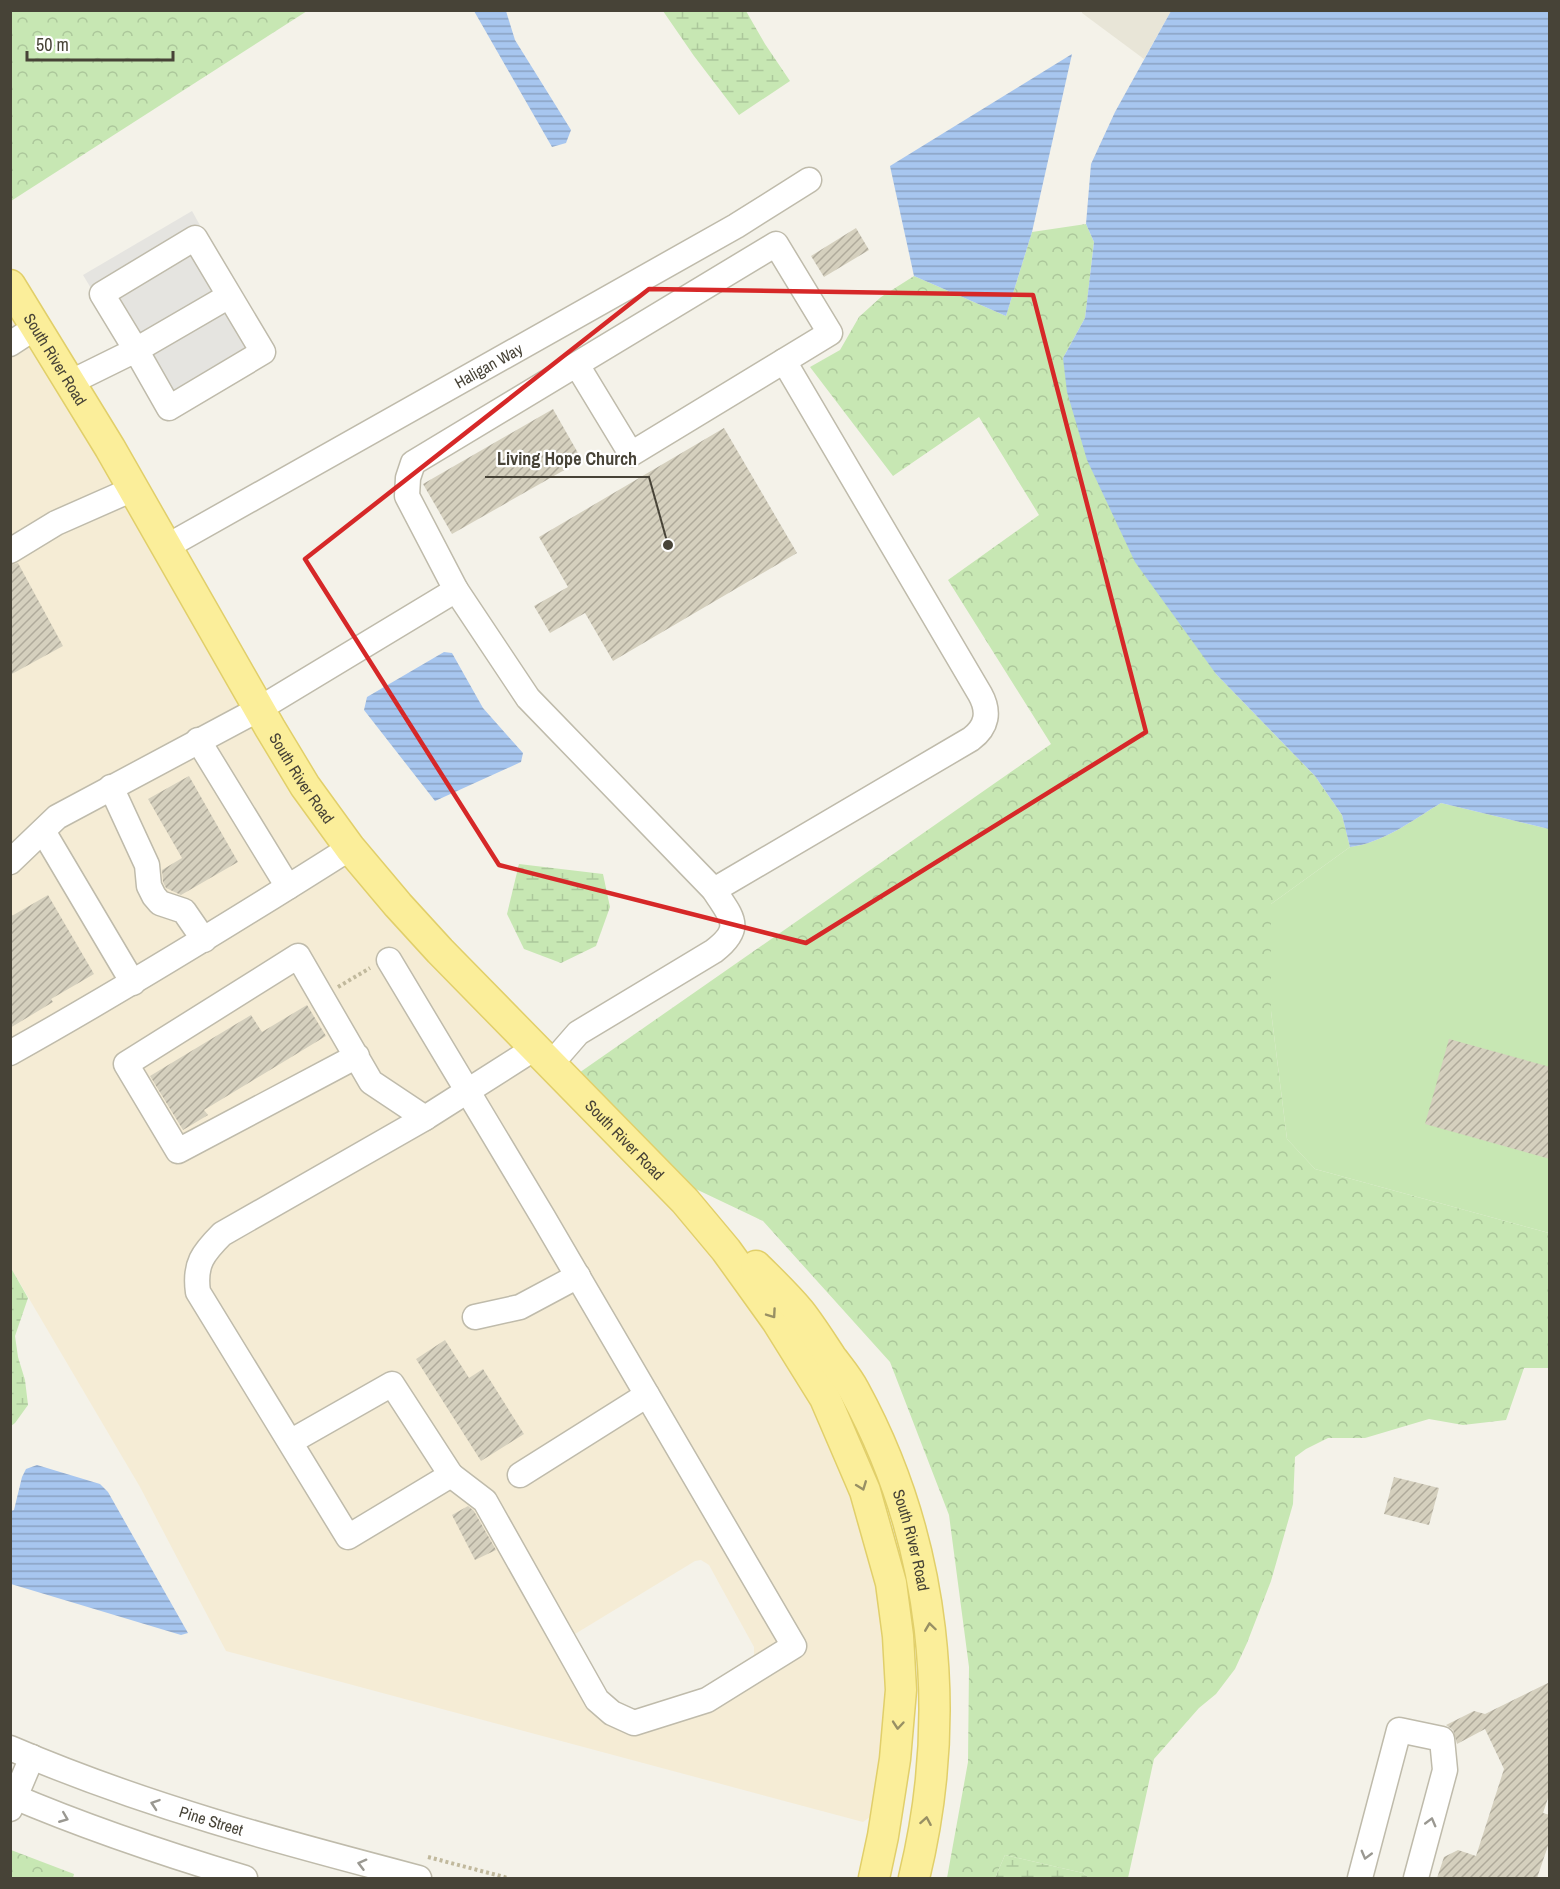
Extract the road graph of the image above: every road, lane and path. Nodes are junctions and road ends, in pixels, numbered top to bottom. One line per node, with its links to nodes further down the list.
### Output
1 (809, 180): 11 (street, Haligan Way)
2 (10, 285): 4 (main road, South River Road)
3 (229, 296): 6 (street); 6 (street); 6 (street)
4 (36, 327): 5 (street); 9 (main road, South River Road)
5 (10, 344)
6 (136, 350): 9 (street)
7 (784, 361): 8 (street); 8 (street); 21 (street)
8 (577, 365): 13 (street)
9 (69, 382): 10 (main road, South River Road)
10 (133, 489): 11 (main road, South River Road); 12 (street)
11 (166, 547): 14 (main road, South River Road)
12 (10, 551)
13 (456, 590): 14 (street); 21 (street)
14 (259, 709): 15 (street); 18 (main road, South River Road)
15 (198, 740): 16 (street); 20 (street)
16 (111, 787): 17 (street); 22 (street)
17 (43, 831): 19 (street); 24 (street)
18 (350, 848): 20 (street); 28 (main road, South River Road)
19 (10, 862)
20 (288, 887): 22 (street)
21 (714, 890): 28 (street)
22 (204, 940): 24 (street)
23 (384, 962): 25 (path); 29 (street)
24 (133, 983): 26 (street)
25 (322, 997): 27 (street); 27 (street)
26 (10, 1053)
27 (357, 1056): 30 (street)
28 (543, 1056): 29 (street); 31 (main road, South River Road)
29 (467, 1091): 30 (street); 32 (street)
30 (425, 1118): 35 (street)
31 (685, 1201): 44 (main road, South River Road, one-way to 44); 45 (main road, South River Road, one-way to 31)
32 (578, 1276): 33 (street); 34 (street)
33 (475, 1317)
34 (647, 1395): 36 (street); 37 (street)
35 (290, 1442): 36 (street); 36 (street)
36 (451, 1475)
37 (520, 1475)
38 (21, 1753): 39 (street); 42 (street, Pine Street, one-way to 38)
39 (13, 1800): 41 (street, one-way to 41)
40 (418, 1854): 43 (path)
41 (245, 1878)
42 (419, 1878)
43 (508, 1878)
44 (874, 1878)
45 (914, 1878)
46 (1360, 1878): 47 (street, one-way to 46)
47 (1416, 1878)

